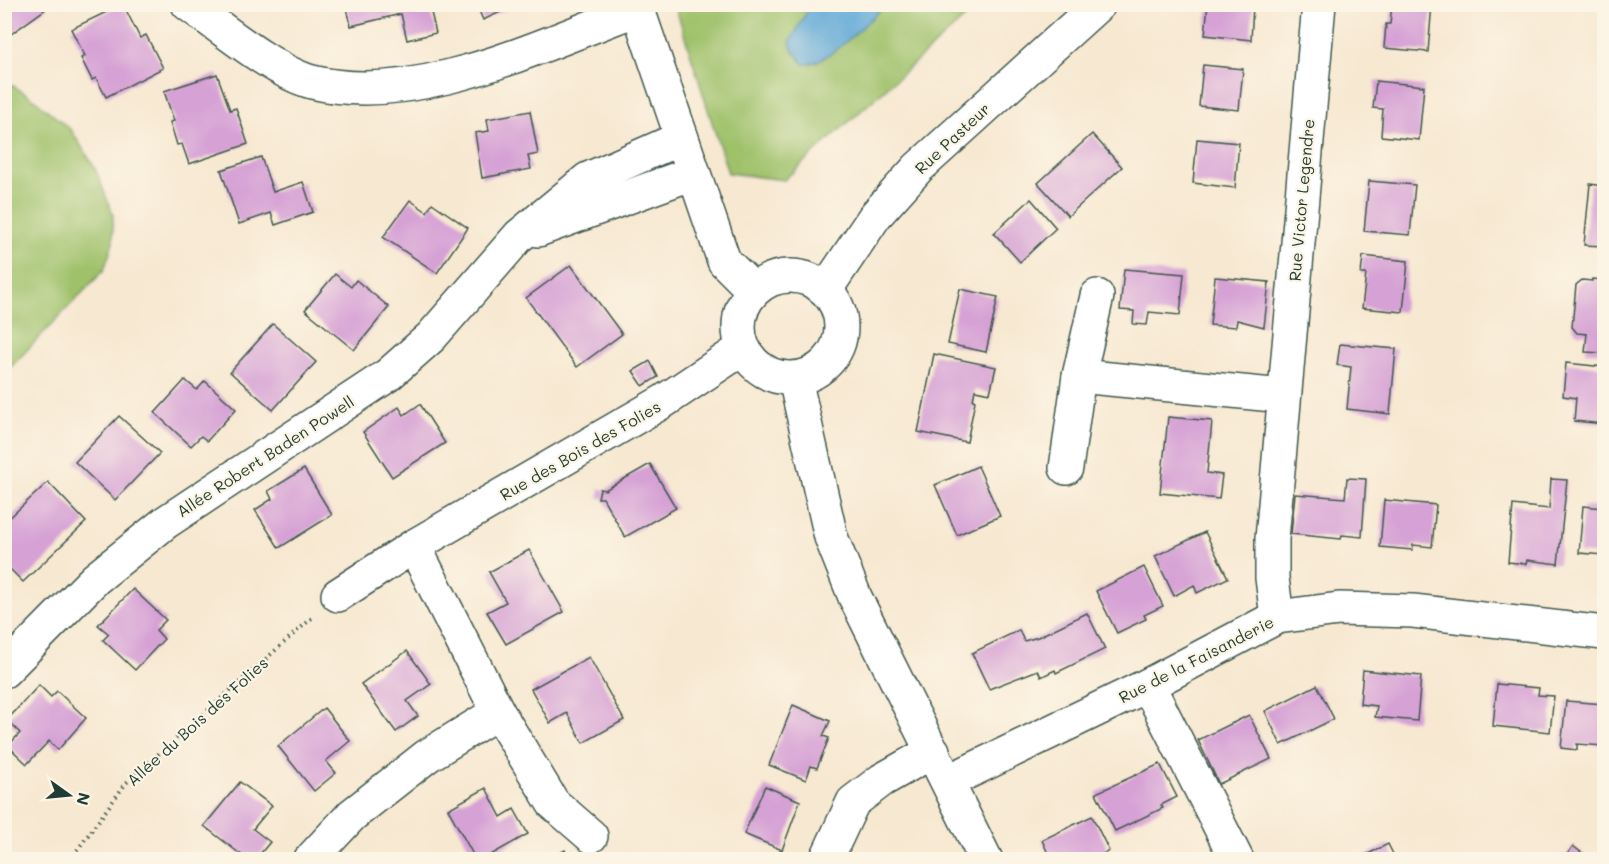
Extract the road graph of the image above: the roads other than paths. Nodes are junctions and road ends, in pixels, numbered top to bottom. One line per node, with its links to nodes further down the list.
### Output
1 (188, 4): 4 (street)
2 (1099, 4): 9 (street, Rue Pasteur)
3 (1319, 4): 14 (street, Rue Victor Legendre)
4 (637, 7): 5 (street)
5 (681, 138): 6 (street); 7 (street, Allée Robert Baden Powell)
6 (693, 172): 7 (street, Allée Robert Baden Powell); 8 (street)
7 (519, 236): 20 (street, Allée Robert Baden Powell)
8 (753, 290): 9 (street); 11 (street)
9 (826, 290): 13 (street)
10 (1097, 296): 12 (street)
11 (742, 348): 13 (street); 16 (street, Rue des Bois des Folies)
12 (1079, 376): 14 (street); 15 (street)
13 (795, 379): 23 (street)
14 (1283, 396): 18 (street, Rue Victor Legendre)
15 (1066, 468)
16 (414, 546): 17 (street, Rue des Bois des Folies); 22 (street)
17 (338, 595)
18 (1277, 616): 19 (street, Rue de la Faisanderie); 21 (street, Rue de la Faisanderie)
19 (1605, 633)
20 (4, 671)
21 (1148, 685): 24 (street, Rue de la Faisanderie); 29 (street)
22 (498, 712): 25 (street); 26 (street)
23 (933, 751): 24 (street); 27 (street)
24 (948, 781): 28 (street)
25 (591, 836)
26 (310, 860)
27 (826, 860)
28 (986, 860)
29 (1237, 860)

